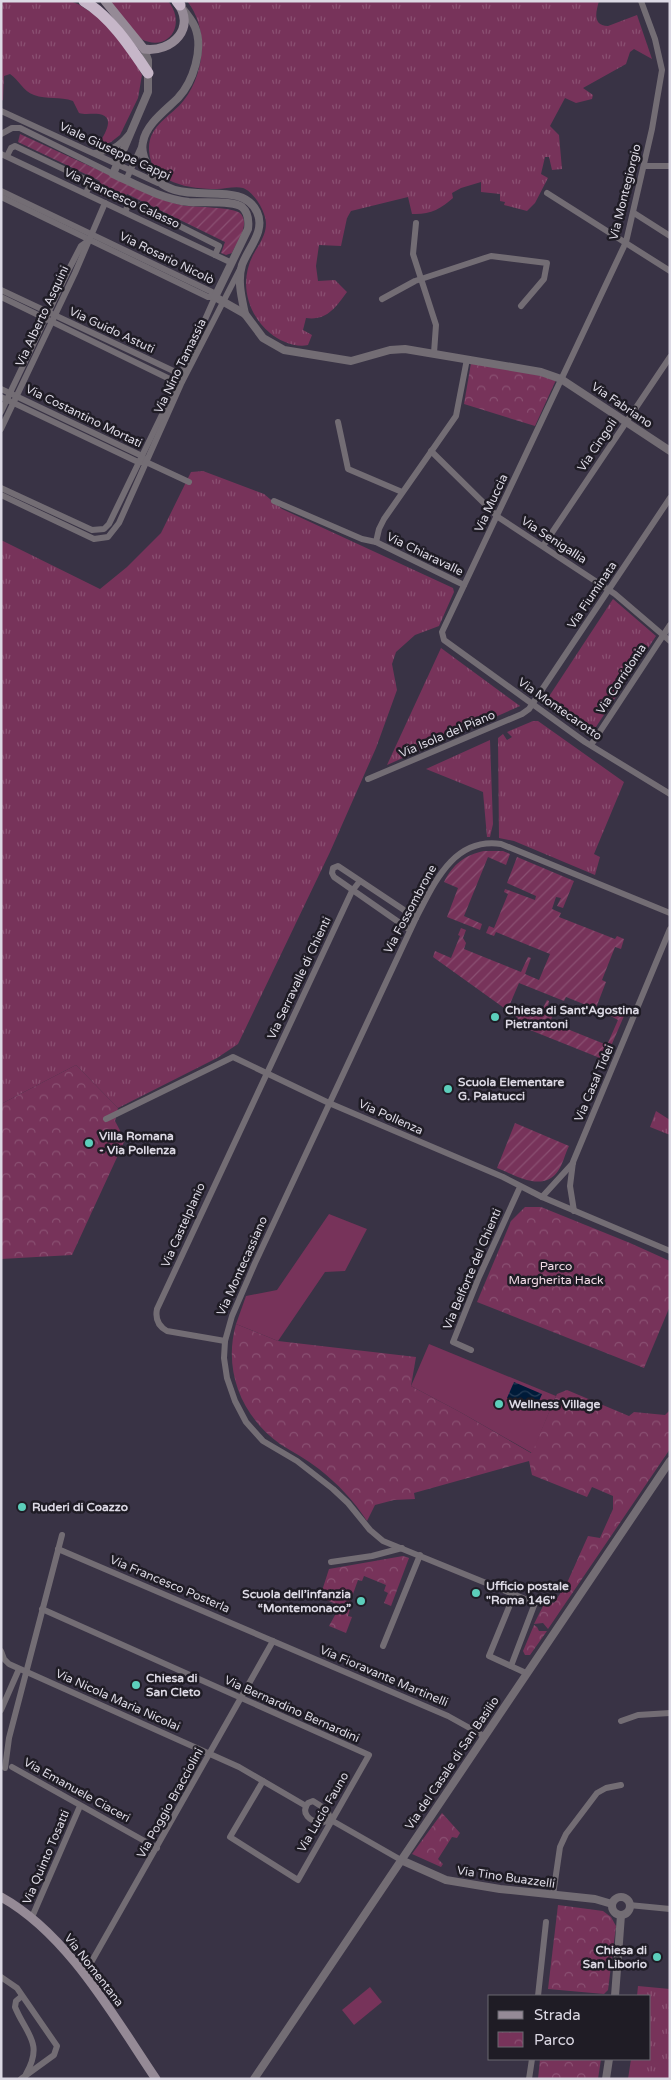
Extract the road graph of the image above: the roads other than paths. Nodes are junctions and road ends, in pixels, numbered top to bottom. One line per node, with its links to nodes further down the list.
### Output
1 (84, 1): 5 (highway)
2 (105, 1): 6 (main road)
3 (641, 1): 15 (street, Via Montegiorgio)
4 (178, 3): 6 (main road); 11 (street)
5 (111, 24): 6 (highway); 7 (highway)
6 (144, 49): 7 (street)
7 (148, 73): 10 (street)
8 (1, 111): 12 (street, Viale Giuseppe Cappi)
9 (1, 134): 18 (street, Viale Giuseppe Cappi)
10 (130, 134): 12 (street); 14 (street)
11 (143, 142): 17 (street); 20 (street)
12 (94, 154): 14 (street, Viale Giuseppe Cappi)
13 (4, 155): 22 (street, Via Francesco Calasso); 22 (street)
14 (117, 164): 17 (street, Viale Giuseppe Cappi); 18 (street)
15 (644, 166): 16 (street); 28 (street, Via Montegiorgio)
16 (670, 166)
17 (130, 171): 19 (street); 20 (street, Viale Giuseppe Cappi)
18 (113, 174): 19 (street, Viale Giuseppe Cappi)
19 (126, 180): 29 (street, Viale Giuseppe Cappi)
20 (158, 183): 26 (street, Viale Giuseppe Cappi)
21 (1, 191): 32 (street, Via Rosario Nicolò)
22 (86, 193): 25 (street, Via Francesco Calasso)
23 (547, 193): 33 (street)
24 (1, 197): 32 (street, Via Rosario Nicolò)
25 (105, 203): 27 (street, Via Francesco Calasso); 32 (street, Via Alberto Asquini)
26 (251, 203): 36 (street, Via Nino Tamassia)
27 (125, 212): 34 (street, Via Francesco Calasso); 34 (street)
28 (634, 213): 31 (street); 33 (street, Via Montegiorgio)
29 (248, 214): 35 (street, Via Nino Tamassia)
30 (416, 223): 38 (street)
31 (670, 236)
32 (90, 237): 41 (street, Via Rosario Nicolò); 46 (street, Via Alberto Asquini)
33 (626, 242): 37 (street); 51 (street, Via Montegiorgio)
34 (215, 255): 35 (street, Via Francesco Calasso)
35 (232, 263): 41 (street, Via Nino Tamassia)
36 (242, 266): 43 (street, Via Nino Tamassia); 45 (street)
37 (670, 271)
38 (421, 279): 42 (street); 44 (street); 47 (street)
39 (1, 290): 46 (street, Via Guido Astuti)
40 (1, 297): 46 (street, Via Guido Astuti)
41 (215, 297): 43 (street); 50 (street, Via Nino Tamassia)
42 (382, 299)
43 (224, 301): 45 (street); 50 (street, Via Nino Tamassia)
44 (521, 306)
45 (245, 314): 47 (street, Via Fabriano)
46 (51, 317): 50 (street, Via Guido Astuti); 52 (street, Via Guido Astuti); 54 (street, Via Alberto Asquini); 55 (street, Via Alberto Asquini)
47 (434, 354): 49 (street, Via Fabriano)
48 (670, 357): 58 (street, Via Cingoli)
49 (467, 359): 51 (street, Via Fabriano); 60 (street)
50 (183, 376): 52 (street, Via Nino Tamassia)
51 (561, 378): 58 (street, Via Fabriano); 70 (street, Via Muccia)
52 (179, 383): 62 (street, Via Nino Tamassia); 63 (street, Via Nino Tamassia)
53 (1, 389): 55 (street, Via Costantino Mortati)
54 (17, 395): 55 (street, Via Alberto Asquini); 62 (street, Via Costantino Mortati)
55 (8, 398): 56 (street, Via Alberto Asquini); 59 (street, Via Alberto Asquini); 62 (street, Via Costantino Mortati)
56 (1, 412)
57 (338, 422): 66 (street)
58 (626, 422): 61 (street, Via Fabriano); 72 (street, Via Cingoli)
59 (1, 429)
60 (432, 451): 66 (street); 70 (street, Via Senigallia)
61 (670, 451)
62 (140, 459): 63 (street, Via Costantino Mortati); 65 (street, Via Nino Tamassia)
63 (146, 462): 64 (street); 67 (street, Via Nino Tamassia)
64 (188, 482)
65 (1, 488)
66 (402, 492): 71 (street)
67 (1, 495)
68 (670, 498): 74 (street, Via Fiuminata)
69 (274, 501): 71 (street, Via Chiaravalle)
70 (498, 517): 72 (street, Via Senigallia); 73 (street, Via Muccia)
71 (376, 542): 73 (street, Via Chiaravalle)
72 (543, 546): 74 (street, Via Senigallia)
73 (464, 585): 77 (street, Via Muccia)
74 (609, 590): 76 (street, Via Senigallia); 79 (street, Via Fiuminata)
75 (670, 626): 76 (street, Via Corridonia)
76 (663, 635): 78 (street, Via Senigallia); 80 (street, Via Corridonia)
77 (442, 636): 79 (street, Via Montecarotto)
78 (670, 641)
79 (532, 705): 80 (street, Via Montecarotto); 81 (street, Via Isola del Piano)
80 (592, 746): 82 (street, Via Montecarotto)
81 (368, 779)
82 (670, 794)
83 (360, 881): 84 (street, Via Serravalle di Chienti); 84 (street); 86 (street)
84 (352, 891): 87 (street); 89 (street, Via Serravalle di Chienti)
85 (670, 913): 86 (street, Via Fossombrone)
86 (416, 918): 87 (street, Via Fossombrone)
87 (410, 930): 90 (street, Via Fossombrone)
88 (670, 930): 92 (street, Via Casal Tidei)
89 (266, 1074): 90 (street, Via Pollenza); 91 (street, Via Pollenza); 97 (street, Via Castelplanio)
90 (329, 1102): 93 (street, Via Pollenza); 97 (street, Via Montecassiano)
91 (106, 1119)
92 (573, 1162): 94 (street, Via Casal Tidei); 95 (street, Via Casal Tidei)
93 (520, 1186): 94 (street, Via Pollenza); 98 (street, Via Belforte del Chienti)
94 (542, 1197): 95 (street, Via Pollenza)
95 (574, 1211): 96 (street, Via Pollenza)
96 (670, 1251)
97 (225, 1342): 101 (street, Via Montecassiano)
98 (471, 1350)
99 (670, 1461): 113 (street, Via del Casale di San Basilio)
100 (62, 1535): 102 (street)
101 (402, 1548): 103 (street, Via Montecassiano); 104 (street)
102 (58, 1549): 106 (street); 107 (street, Via Francesco Posterla)
103 (420, 1555): 105 (street, Via Montecassiano); 108 (street)
104 (331, 1562)
105 (514, 1595): 110 (street, Via Montecassiano); 110 (street)
106 (42, 1610): 112 (street); 114 (street, Via Bernardino Bernardini)
107 (273, 1641): 114 (street, Via Poggio Bracciolini); 119 (street, Via Fioravante Martinelli)
108 (383, 1646)
109 (1, 1651): 111 (street, Via Nicola Maria Nicolai)
110 (511, 1666): 113 (street)
111 (19, 1669): 112 (street, Via Nicola Maria Nicolai); 115 (street)
112 (26, 1672): 120 (street); 121 (street, Via Nicola Maria Nicolai)
113 (526, 1674): 119 (street, Via del Casale di San Basilio)
114 (241, 1698): 121 (street, Via Poggio Bracciolini); 122 (street, Via Bernardino Bernardini)
115 (1, 1710)
116 (670, 1713): 117 (street)
117 (621, 1721)
118 (1, 1734): 120 (street)
119 (484, 1736): 129 (street, Via del Casale di San Basilio)
120 (10, 1738): 125 (street, Via Emanuele Ciaceri)
121 (210, 1754): 123 (street, Via Nicola Maria Nicolai); 128 (street, Via Poggio Bracciolini)
122 (369, 1755): 127 (street, Via Lucio Fauno)
123 (263, 1780): 126 (street, Via Nicola Maria Nicolai); 127 (street, Via Lucio Fauno)
124 (621, 1785): 130 (street)
125 (80, 1806): 128 (street, Via Emanuele Ciaceri); 136 (street, Via Quinto Tosatti)
126 (306, 1806): 127 (street); 127 (street)
127 (331, 1820): 129 (street)
128 (157, 1848): 138 (street, Via Poggio Bracciolini)
129 (400, 1860): 130 (street, Via Tino Buazzelli); 147 (street, Via del Casale di San Basilio)
130 (553, 1895): 132 (street, Via Tino Buazzelli)
131 (1, 1897): 136 (main road, Via Nomentana)
132 (612, 1904): 133 (street); 135 (street)
133 (629, 1905): 134 (street); 135 (street)
134 (670, 1909)
135 (621, 1915): 141 (street)
136 (32, 1917): 138 (main road, Via Nomentana)
137 (546, 1922): 140 (street)
138 (84, 1975): 145 (main road, Via Nomentana)
139 (1, 1977): 142 (street)
140 (538, 1995)
141 (615, 1995)
142 (22, 1996): 146 (street); 146 (street)
143 (532, 2060): 148 (street)
144 (608, 2060): 149 (street)
145 (153, 2076)
146 (22, 2078)
147 (254, 2079)
148 (530, 2079)
149 (606, 2079)

